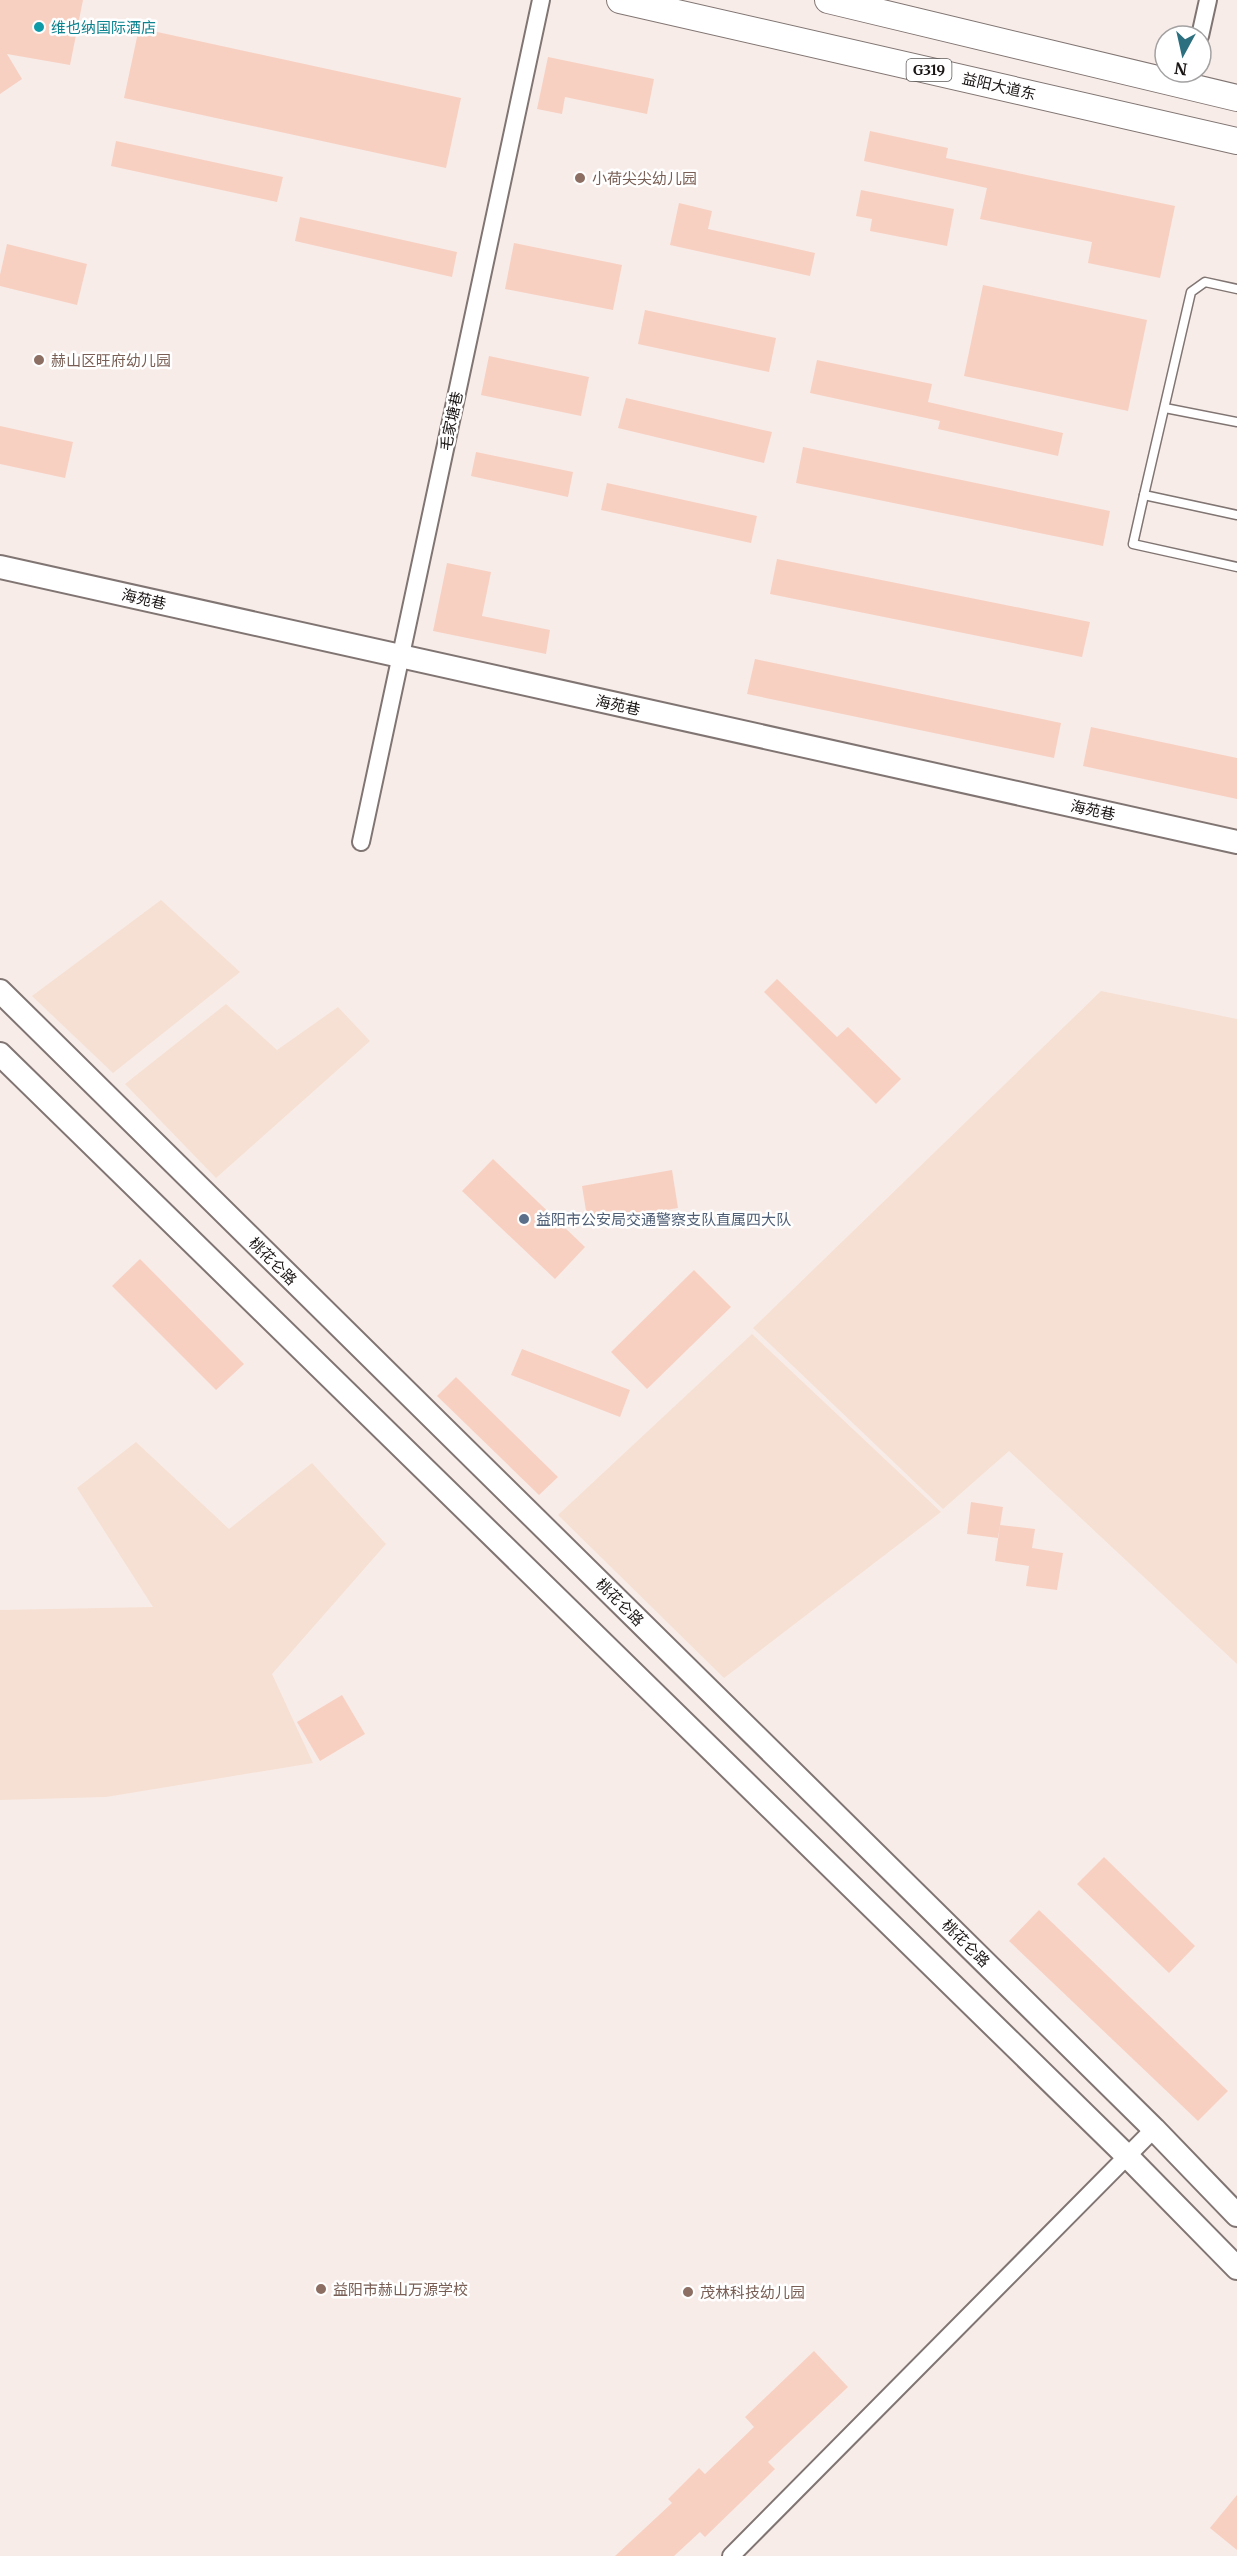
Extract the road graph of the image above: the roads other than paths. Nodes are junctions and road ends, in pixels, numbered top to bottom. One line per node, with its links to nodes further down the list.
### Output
1 (541, 0): 17 (street, 毛家塘巷)
2 (620, 0): 9 (main road, 益阳大道东 / G319)
3 (828, 0): 6 (main road)
4 (1208, 0): 5 (street)
5 (1203, 24)
6 (1153, 72)
7 (1200, 84): 8 (main road)
8 (1237, 98)
9 (1237, 141)
10 (1237, 290): 11 (lane)
11 (1165, 408): 12 (lane); 13 (lane)
12 (1237, 422)
13 (1144, 495): 14 (lane); 16 (lane)
14 (1237, 515)
15 (0, 567): 17 (main road, 海苑巷)
16 (1237, 567)
17 (400, 657): 18 (street, 毛家塘巷); 19 (main road, 海苑巷)
18 (361, 842)
19 (1237, 842)
20 (0, 991): 22 (main road, 桃花仑路)
21 (0, 1054): 23 (main road)
22 (1154, 2129): 23 (street); 24 (main road, 桃花仑路)
23 (1128, 2157): 25 (main road); 26 (street)
24 (1237, 2215)
25 (1237, 2268)
26 (731, 2556)

